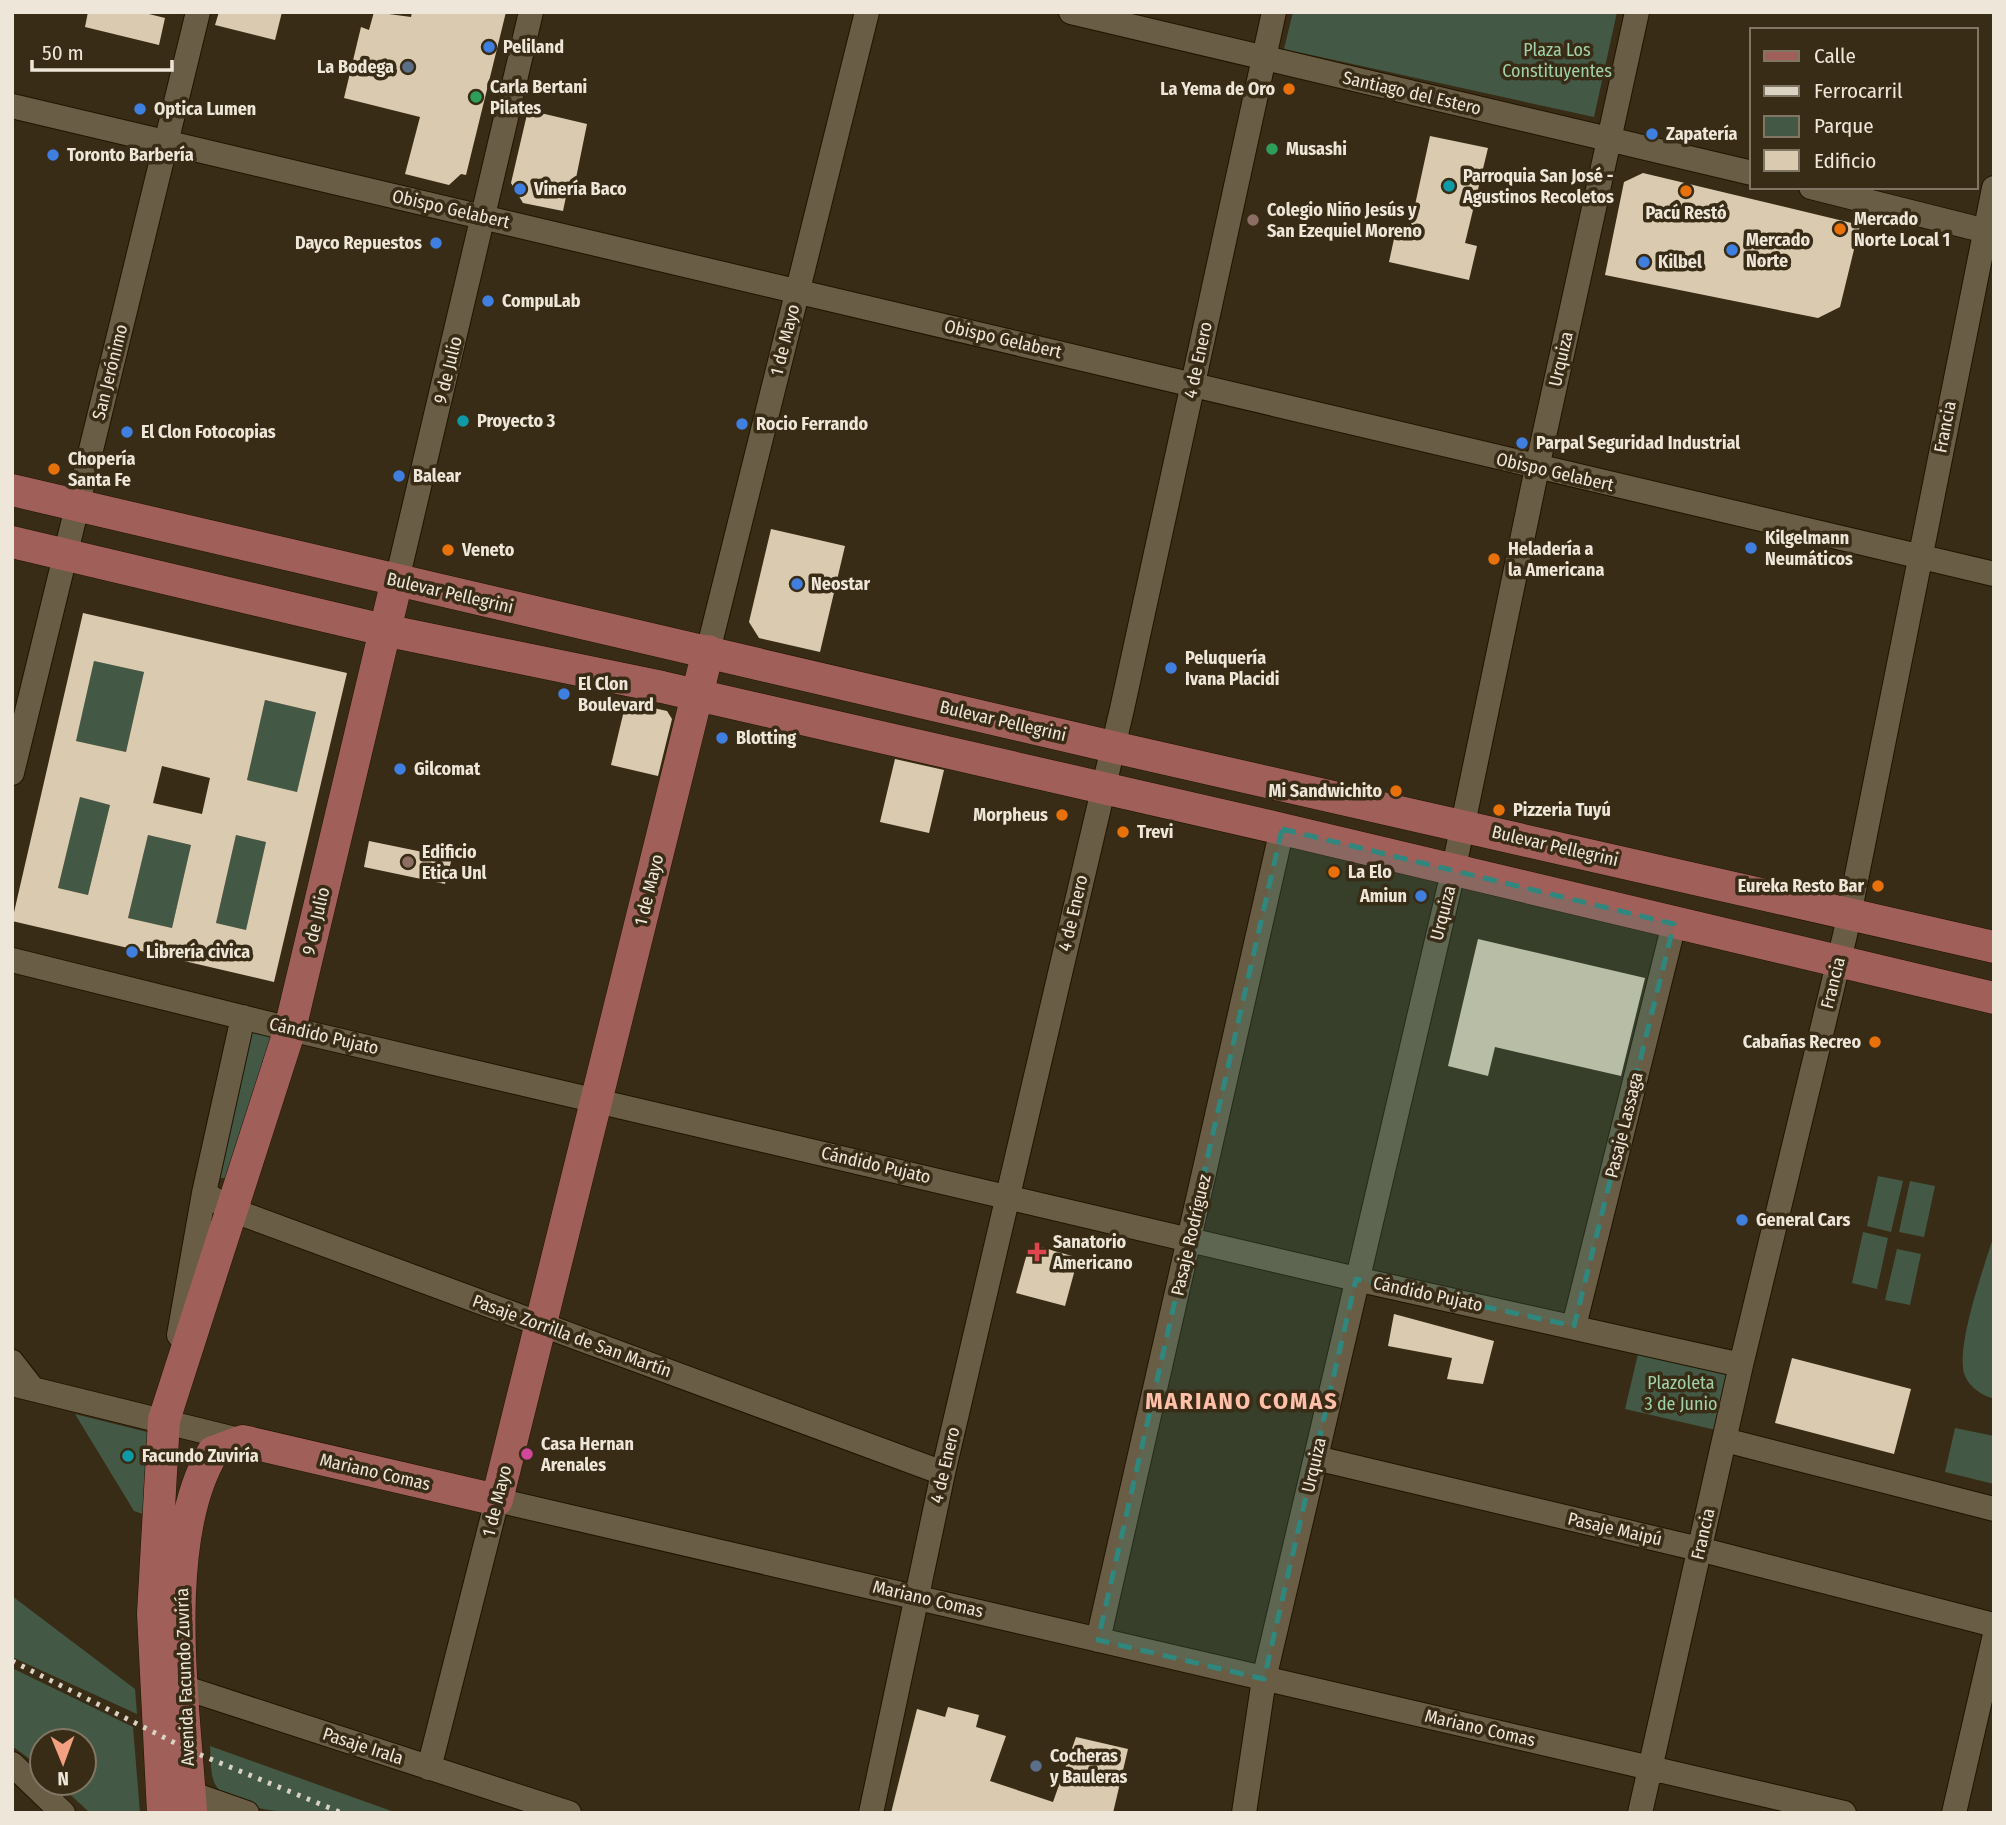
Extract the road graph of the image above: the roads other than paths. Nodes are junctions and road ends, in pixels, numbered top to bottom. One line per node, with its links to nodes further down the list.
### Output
1 (198, 12): 10 (street, San Jerónimo)
2 (531, 12): 14 (street, 9 de Julio)
3 (867, 12): 16 (street, 1 de Mayo)
4 (1071, 12): 7 (street, Santiago del Estero)
5 (1273, 12): 7 (street, 4 de Enero)
6 (1637, 12): 9 (street, Urquiza)
7 (1263, 58): 9 (street, Santiago del Estero); 17 (street, 4 de Enero)
8 (12, 106): 10 (street, Obispo Gelabert)
9 (1609, 139): 11 (street, Santiago del Estero); 18 (street, Urquiza)
10 (167, 143): 14 (street, Obispo Gelabert); 20 (street, San Jerónimo)
11 (1750, 173)
12 (1994, 188): 15 (street, Francia)
13 (1819, 189): 15 (street)
14 (485, 217): 16 (street, Obispo Gelabert); 25 (street, 9 de Julio)
15 (1989, 232): 23 (street, Francia)
16 (797, 290): 17 (street, Obispo Gelabert); 27 (street, 1 de Mayo)
17 (1193, 384): 18 (street, Obispo Gelabert); 30 (street, 4 de Enero)
18 (1537, 468): 23 (street, Obispo Gelabert); 33 (street, Urquiza)
19 (12, 490): 20 (main road, Bulevar Pellegrini)
20 (77, 505): 22 (street, San Jerónimo); 25 (main road, Bulevar Pellegrini)
21 (12, 542): 22 (main road)
22 (65, 554): 26 (main road); 29 (street, San Jerónimo)
23 (1919, 556): 24 (street, Obispo Gelabert); 36 (street, Francia)
24 (1994, 574)
25 (397, 580): 26 (main road, 9 de Julio); 27 (main road, Bulevar Pellegrini)
26 (384, 630): 28 (main road); 43 (main road, 9 de Julio)
27 (708, 650): 28 (main road, 1 de Mayo); 30 (main road, Bulevar Pellegrini)
28 (699, 697): 32 (main road); 44 (main road, 1 de Mayo)
29 (16, 745): 31 (street, San Jerónimo)
30 (1113, 747): 32 (street, 4 de Enero); 33 (main road, Bulevar Pellegrini)
31 (12, 773)
32 (1102, 788): 34 (main road); 46 (street, 4 de Enero)
33 (1463, 824): 35 (street, Urquiza); 36 (main road, Bulevar Pellegrini)
34 (1282, 829): 35 (main road); 48 (street, Pasaje Rodríguez)
35 (1453, 872): 37 (main road); 49 (street, Urquiza)
36 (1848, 915): 38 (main road, Bulevar Pellegrini); 40 (street, Francia)
37 (1674, 924): 40 (main road); 51 (street, Pasaje Lassaga)
38 (1994, 947)
39 (12, 960): 42 (street, Cándido Pujato)
40 (1839, 960): 41 (main road); 53 (street, Francia)
41 (1994, 998)
42 (243, 1017): 43 (street, Cándido Pujato); 45 (street)
43 (290, 1029): 44 (street, Cándido Pujato); 47 (main road, 9 de Julio)
44 (597, 1099): 46 (street, Cándido Pujato); 50 (main road, 1 de Mayo)
45 (204, 1193): 47 (street, Pasaje Zorrilla de San Martín); 55 (street)
46 (1007, 1196): 48 (street, Cándido Pujato); 59 (street, 4 de Enero)
47 (232, 1210): 50 (street, Pasaje Zorrilla de San Martín); 55 (main road, 9 de Julio)
48 (1190, 1239): 49 (street, Cándido Pujato); 65 (street, Pasaje Rodríguez)
49 (1356, 1279): 51 (street, Cándido Pujato); 58 (street, Urquiza)
50 (542, 1325): 59 (street, Pasaje Zorrilla de San Martín); 60 (main road, 1 de Mayo)
51 (1574, 1326): 53 (street, Cándido Pujato)
52 (12, 1362): 54 (street)
53 (1741, 1365): 56 (street, Francia)
54 (23, 1386): 55 (street, Mariano Comas)
55 (164, 1420): 57 (street, Mariano Comas); 68 (main road, Avenida Facundo Zuviría)
56 (1725, 1440): 61 (street); 62 (street, Francia)
57 (243, 1441): 60 (main road, Mariano Comas); 68 (main road, Avenida Facundo Zuviría)
58 (1316, 1458): 62 (street, Pasaje Maipú); 67 (street, Urquiza)
59 (943, 1473): 63 (street, 4 de Enero)
60 (497, 1500): 63 (street, Mariano Comas); 71 (street, 1 de Mayo)
61 (1994, 1508)
62 (1699, 1549): 64 (street, Pasaje Maipú); 70 (street, Francia)
63 (916, 1595): 65 (street, Mariano Comas); 77 (street, 4 de Enero)
64 (1994, 1625)
65 (1098, 1640): 67 (street, Mariano Comas)
66 (1992, 1650): 81 (street)
67 (1264, 1679): 70 (street, Mariano Comas); 78 (street, Urquiza)
68 (170, 1683): 71 (street, Pasaje Irala); 72 (main road, Avenida Facundo Zuviría); 74 (main road, Avenida Facundo Zuviría)
69 (12, 1764): 73 (street)
70 (1650, 1767): 79 (street, Francia); 80 (street, Mariano Comas)
71 (429, 1768): 76 (street, Pasaje Irala)
72 (191, 1803): 75 (street)
73 (62, 1813)
74 (163, 1813)
75 (247, 1813)
76 (569, 1813)
77 (871, 1813)
78 (1244, 1813)
79 (1640, 1813)
80 (1844, 1813)
81 (1954, 1813)

